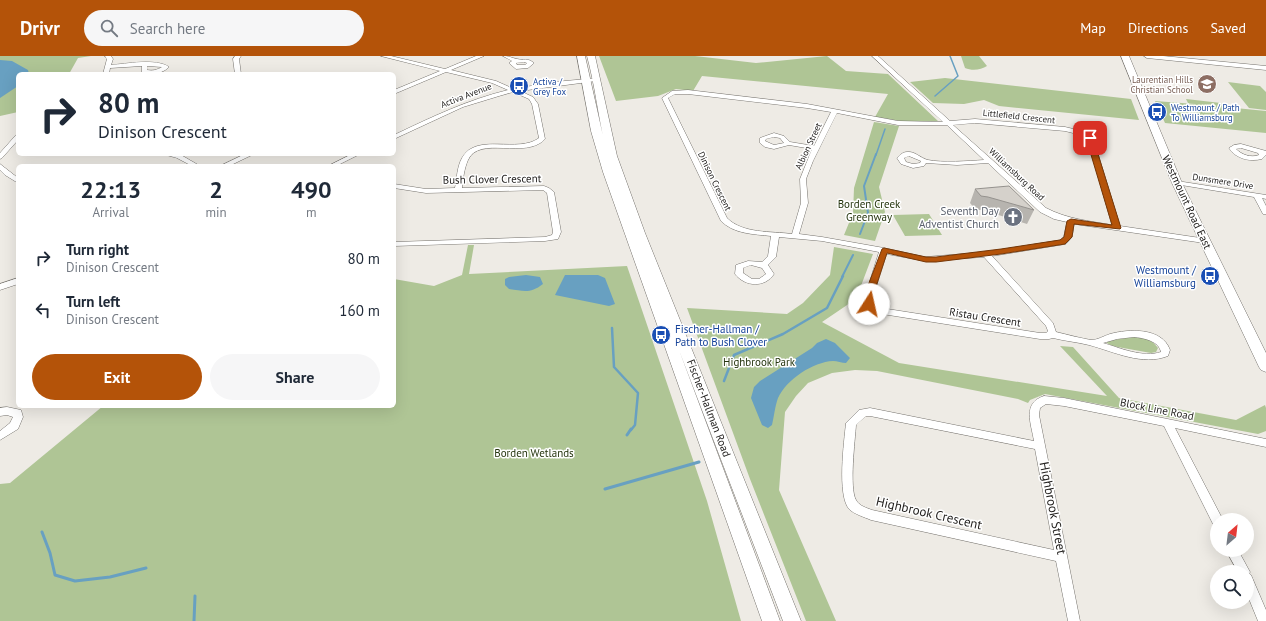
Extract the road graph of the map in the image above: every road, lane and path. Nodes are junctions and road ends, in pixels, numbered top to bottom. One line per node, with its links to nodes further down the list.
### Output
1 (108, 56): 13 (street)
2 (238, 56): 17 (street)
3 (388, 56): 15 (street)
4 (481, 56): 15 (street)
5 (506, 56): 11 (street)
6 (581, 56): 18 (main road, Fischer-Hallman Road)
7 (591, 56): 18 (main road, Fischer-Hallman Road)
8 (875, 56): 22 (street, Williamsburg Road)
9 (1125, 56): 38 (main road, Westmount Road East)
10 (1147, 56): 14 (street)
11 (517, 61)
12 (145, 64): 13 (street)
13 (108, 67): 16 (street)
14 (1266, 68)
15 (445, 71): 19 (street); 20 (street)
16 (107, 72)
17 (238, 72)
18 (591, 80): 19 (street, Activa Avenue); 67 (main road, Fischer-Hallman Road); 68 (main road, Fischer-Hallman Road)
19 (513, 90): 23 (street, Activa Avenue); 40 (street)
20 (396, 91)
21 (835, 111): 22 (street, Dinison Crescent); 26 (street, Albion Street); 46 (street, Dinison Crescent)
22 (948, 123): 32 (street, Williamsburg Road); 45 (street, Littlefield Crescent)
23 (396, 136)
24 (16, 138): 30 (street)
25 (787, 143): 26 (street)
26 (816, 148): 47 (street, Albion Street)
27 (179, 156): 33 (street)
28 (246, 156): 34 (street)
29 (354, 156): 35 (street)
30 (0, 157)
31 (924, 161): 32 (street)
32 (990, 161): 44 (street, Williamsburg Road)
33 (193, 164)
34 (228, 164)
35 (336, 164)
36 (0, 166): 37 (street)
37 (16, 179)
38 (1177, 183): 41 (street, Dunsmere Drive); 48 (main road, Westmount Road East)
39 (396, 186): 40 (street, Bush Clover Crescent)
40 (458, 190): 49 (street, Bush Clover Crescent)
41 (1256, 195): 42 (street, Dunsmere Drive); 43 (street)
42 (1266, 196)
43 (1266, 212)
44 (1071, 221): 45 (street, Williamsburg Road); 51 (street, Dinison Crescent)
45 (1117, 228): 48 (street, Williamsburg Road)
46 (776, 235): 47 (street, Dinison Crescent); 52 (street)
47 (795, 236): 50 (street, Dinison Crescent)
48 (1204, 241): 57 (main road, Westmount Road East)
49 (396, 244)
50 (884, 250): 51 (street, Dinison Crescent); 55 (street, Ristau Crescent)
51 (986, 254): 55 (street, Ristau Crescent)
52 (763, 265)
53 (16, 282): 54 (street)
54 (0, 287)
55 (1051, 334): 56 (street)
56 (1093, 343): 56 (street)
57 (1266, 367)
58 (1044, 400): 60 (street, Block Line Road); 63 (street, Highbrook Street)
59 (0, 412): 61 (street)
60 (1167, 423): 62 (street, Block Line Road); 64 (street)
61 (0, 436)
62 (1266, 443)
63 (1040, 446): 65 (street, Highbrook Street); 65 (street, Highbrook Crescent)
64 (1213, 513)
65 (1062, 557): 69 (street, Highbrook Street)
66 (1254, 596): 70 (street)
67 (771, 621)
68 (792, 621)
69 (1074, 621)
70 (1264, 621)

